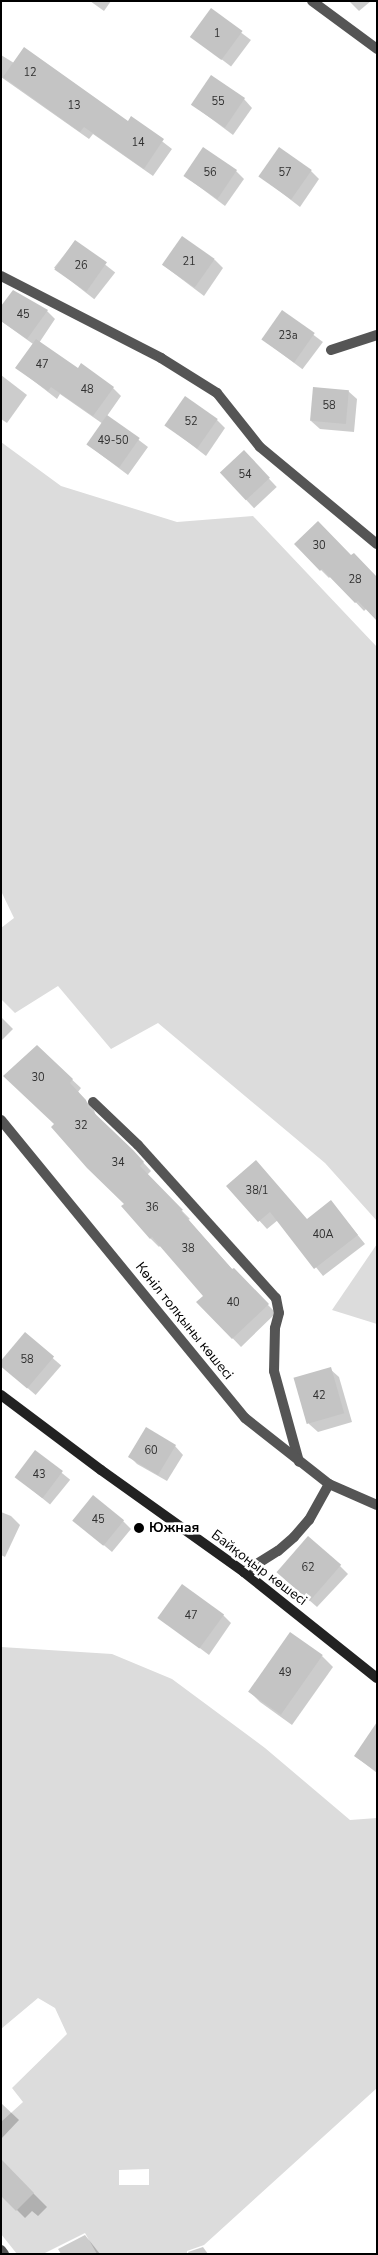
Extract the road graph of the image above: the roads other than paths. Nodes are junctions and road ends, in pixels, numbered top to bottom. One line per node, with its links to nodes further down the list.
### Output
1 (312, 1): 2 (street)
2 (377, 49)
3 (1, 276): 6 (street)
4 (377, 335): 5 (street)
5 (330, 350)
6 (377, 544)
7 (93, 1102): 10 (street)
8 (1, 1120): 10 (street, Көніл толқыны көшесі)
9 (1, 1395): 13 (street, Байқоңыр көшесі)
10 (299, 1462): 11 (street, Көніл толқыны көшесі)
11 (329, 1484): 12 (street, Көніл толқыны көшесі); 13 (street)
12 (377, 1505)
13 (244, 1572): 14 (street, Байқоңыр көшесі)
14 (377, 1678)
15 (1, 2250): 16 (street)
16 (4, 2254)

